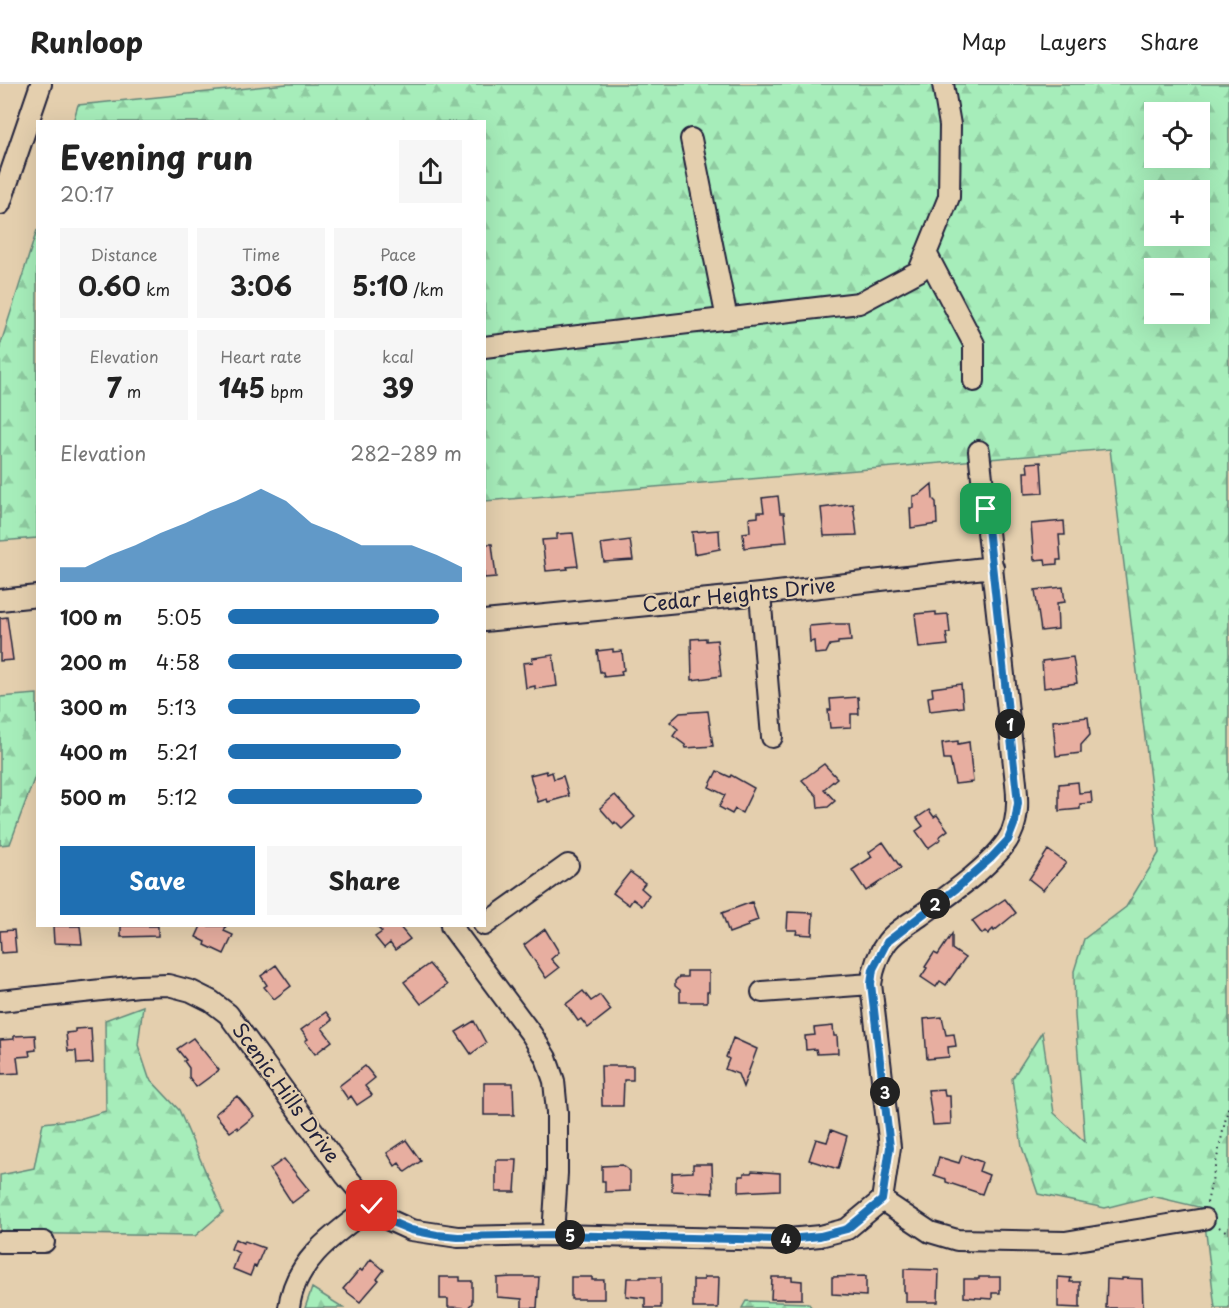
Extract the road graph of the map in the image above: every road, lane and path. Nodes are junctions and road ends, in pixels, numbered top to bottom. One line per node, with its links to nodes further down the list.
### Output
1 (41, 84): 4 (street)
2 (943, 84): 5 (street)
3 (691, 139): 6 (street)
4 (0, 204)
5 (926, 253): 6 (street); 8 (street)
6 (728, 318): 7 (street)
7 (486, 347)
8 (974, 381)
9 (979, 451): 10 (street)
10 (993, 567): 11 (street, Cedar Heights Drive); 20 (street)
11 (759, 594): 14 (street, Cedar Heights Drive); 15 (street)
12 (36, 596): 13 (street)
13 (0, 600)
14 (486, 621)
15 (772, 737)
16 (568, 866): 17 (street)
17 (486, 924)
18 (477, 927): 19 (street)
19 (457, 933): 28 (street)
20 (871, 984): 21 (street); 24 (street)
21 (762, 992)
22 (0, 1001): 25 (street, Scenic Hills Drive)
23 (1229, 1104): 26 (path)
24 (882, 1200): 26 (street); 28 (street, Scenic Hills Drive)
25 (372, 1206): 28 (street, Scenic Hills Drive); 31 (street)
26 (1204, 1219): 27 (path)
27 (1229, 1233)
28 (553, 1235)
29 (0, 1242): 30 (street)
30 (44, 1242)
31 (289, 1308)

